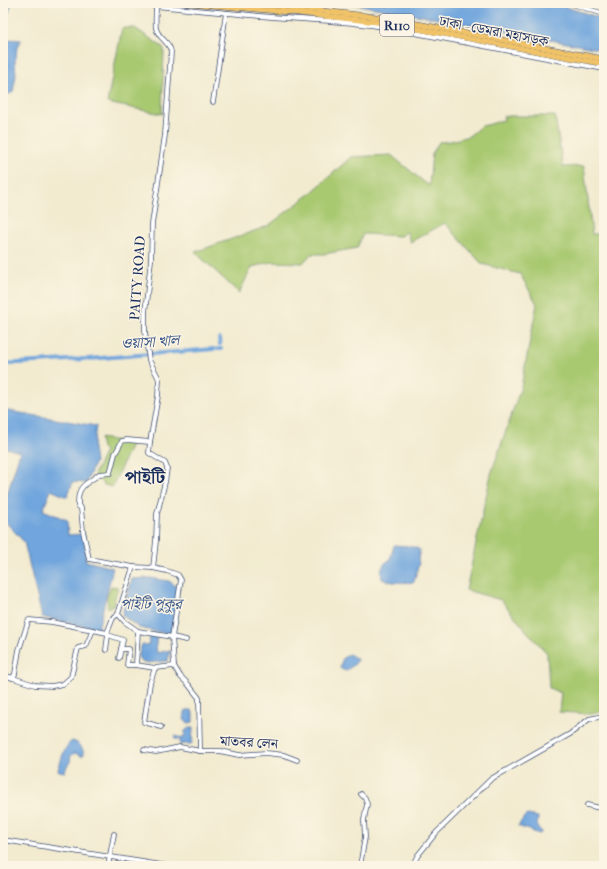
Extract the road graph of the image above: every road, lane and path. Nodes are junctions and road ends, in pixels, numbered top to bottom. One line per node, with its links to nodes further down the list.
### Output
1 (126, 3): 5 (street)
2 (189, 3): 9 (main road, ঢাকা - ডেমরা মহাসড়ক / R110)
3 (250, 3): 8 (main road, ঢাকা - ডেমরা মহাসড়ক / R110)
4 (569, 3): 7 (street)
5 (156, 6): 6 (street); 12 (street, PAITY ROAD)
6 (226, 13): 10 (street); 11 (street)
7 (604, 14)
8 (604, 59)
9 (604, 64)
10 (604, 69)
11 (213, 102)
12 (150, 442): 13 (street); 14 (street)
13 (133, 567): 14 (street); 15 (street)
14 (153, 568): 19 (street)
15 (118, 614): 17 (street); 18 (street)
16 (93, 630): 18 (street); 28 (street); 28 (street)
17 (138, 631): 19 (street); 24 (street)
18 (108, 634): 21 (street); 22 (street)
19 (172, 637): 20 (street); 25 (street)
20 (186, 640)
21 (121, 649): 23 (street); 24 (street)
22 (106, 650)
23 (120, 658)
24 (136, 665): 26 (street)
25 (174, 666): 26 (street); 32 (street, মাতবর লেন)
26 (155, 668): 30 (street)
27 (3, 675): 28 (street)
28 (13, 678)
29 (604, 716): 43 (street)
30 (161, 727)
31 (144, 750): 32 (street, মাতবর লেন)
32 (200, 751): 33 (street, মাতবর লেন)
33 (297, 760)
34 (361, 794): 42 (street)
35 (587, 805): 36 (street)
36 (604, 809)
37 (114, 834): 39 (street)
38 (3, 840): 39 (street)
39 (109, 857): 40 (street); 41 (street)
40 (108, 866)
41 (168, 866)
42 (360, 866)
43 (412, 866)

